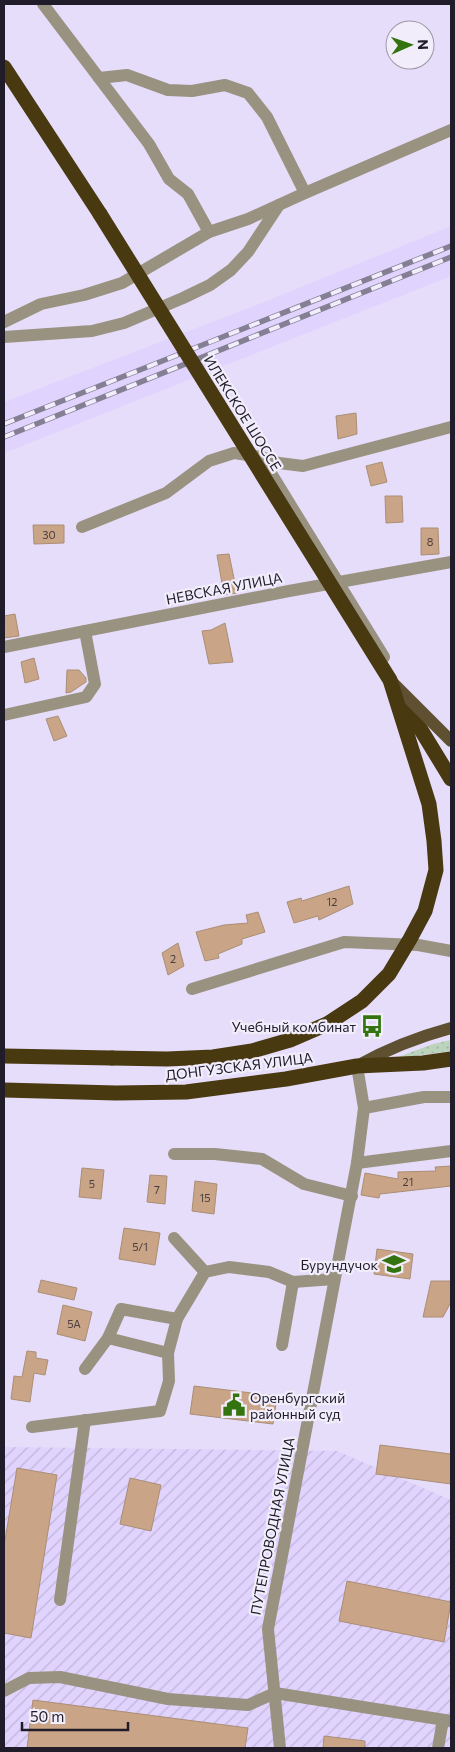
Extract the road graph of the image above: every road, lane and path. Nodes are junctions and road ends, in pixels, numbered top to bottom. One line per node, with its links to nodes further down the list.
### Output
1 (42, 4): 3 (street)
2 (4, 67): 17 (highway, ИЛЕКСКОЕ ШОССЕ, bridge)
3 (99, 78): 5 (street); 7 (street)
4 (451, 130): 5 (street)
5 (305, 193): 6 (street)
6 (279, 205): 7 (street); 9 (street)
7 (209, 232): 8 (street)
8 (4, 322)
9 (4, 338)
10 (451, 427): 11 (street)
11 (261, 457): 12 (street); 14 (street)
12 (82, 527)
13 (451, 562): 14 (street, НЕВСКАЯ УЛИЦА)
14 (340, 583): 15 (street, НЕВСКАЯ УЛИЦА); 20 (street)
15 (85, 631): 16 (street, НЕВСКАЯ УЛИЦА); 18 (street)
16 (4, 647)
17 (390, 680): 19 (main road, bridge); 21 (highway, ИЛЕКСКОЕ ШОССЕ, bridge); 25 (highway, bridge)
18 (4, 715)
19 (451, 741)
20 (451, 768)
21 (451, 779)
22 (451, 951): 23 (street)
23 (192, 989)
24 (451, 1028): 27 (main road, ДОНГУЗСКАЯ УЛИЦА)
25 (4, 1056)
26 (451, 1059): 27 (highway, ДОНГУЗСКАЯ УЛИЦА)
27 (357, 1066): 28 (highway, ДОНГУЗСКАЯ УЛИЦА); 30 (street, ПУТЕПРОВОДНАЯ УЛИЦА)
28 (4, 1090)
29 (451, 1097): 30 (street)
30 (364, 1108): 33 (street, ПУТЕПРОВОДНАЯ УЛИЦА)
31 (451, 1151): 33 (street)
32 (174, 1154): 34 (street)
33 (357, 1163): 34 (street, ПУТЕПРОВОДНАЯ УЛИЦА)
34 (352, 1196): 37 (street, ПУТЕПРОВОДНАЯ УЛИЦА)
35 (174, 1238): 36 (street)
36 (206, 1272): 38 (street); 39 (street)
37 (334, 1280): 38 (street); 48 (street, ПУТЕПРОВОДНАЯ УЛИЦА)
38 (293, 1282): 41 (street)
39 (177, 1319): 40 (street); 42 (street)
40 (108, 1338): 42 (street); 43 (street)
41 (282, 1345)
42 (168, 1353): 44 (street)
43 (85, 1369)
44 (85, 1420): 45 (street); 46 (street)
45 (32, 1427)
46 (60, 1600)
47 (4, 1691): 48 (street)
48 (275, 1693): 49 (street); 50 (street, ПУТЕПРОВОДНАЯ УЛИЦА)
49 (447, 1720): 51 (street)
50 (280, 1748)
51 (438, 1748)

